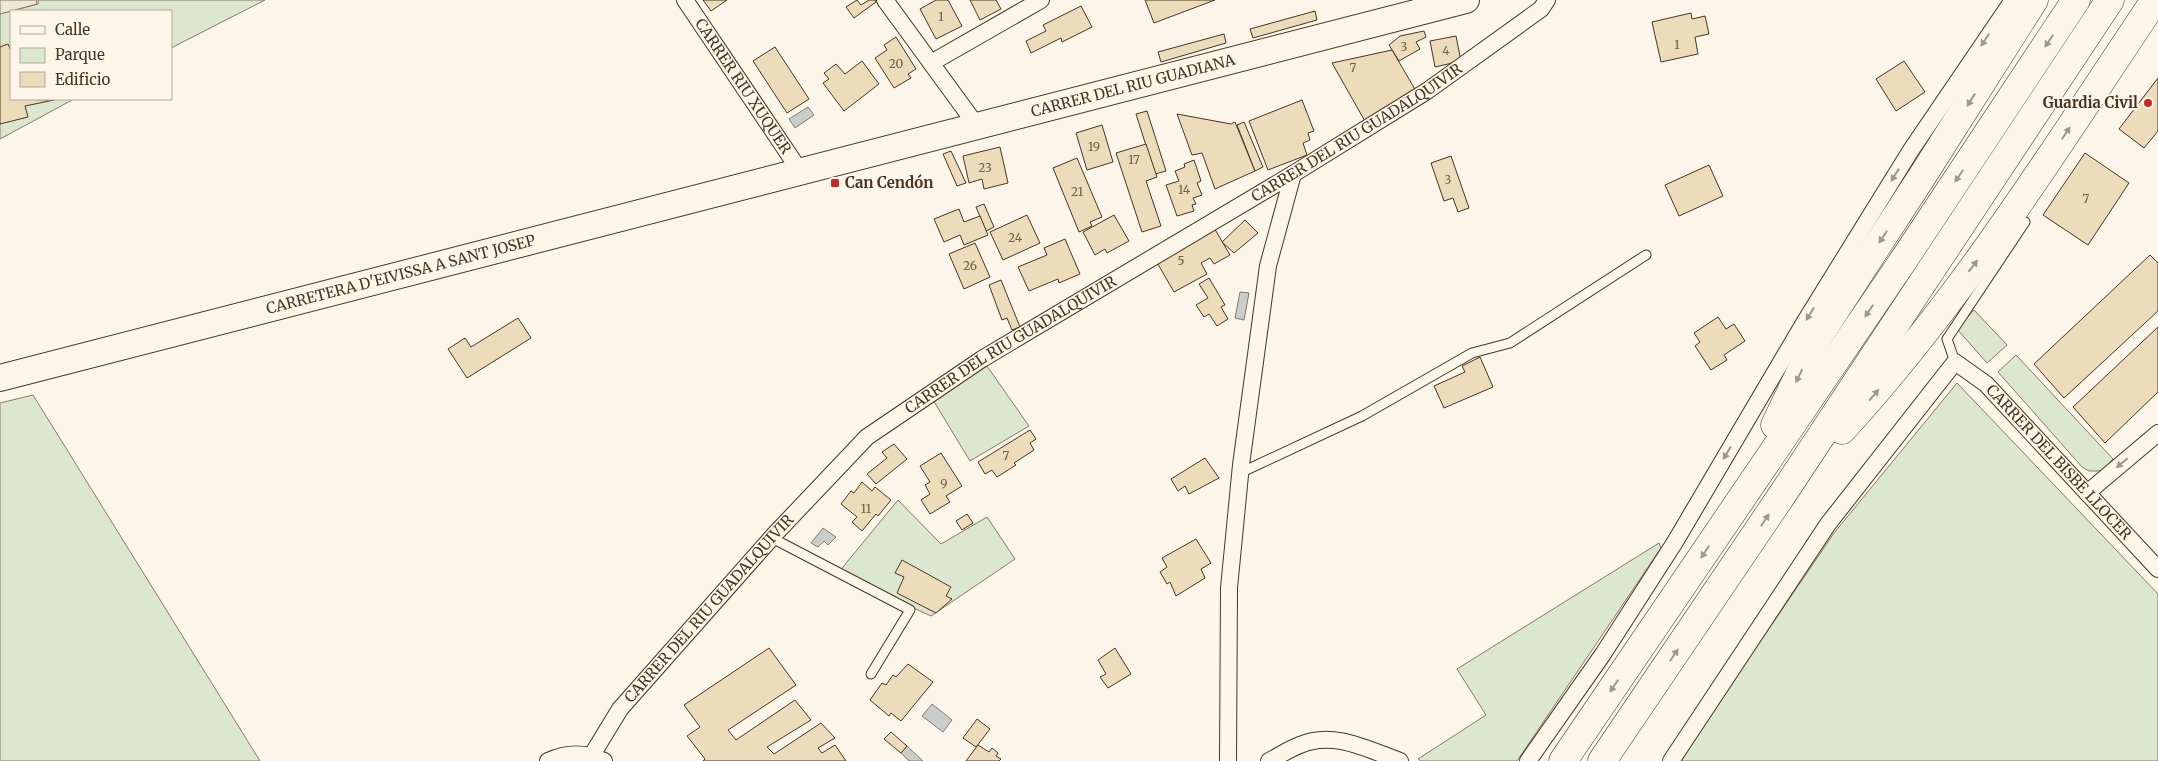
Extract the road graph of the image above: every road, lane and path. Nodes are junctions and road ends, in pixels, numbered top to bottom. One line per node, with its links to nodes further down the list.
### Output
1 (686, 0): 15 (street, CARRER RIU XUQUER)
2 (885, 0): 13 (street)
3 (1041, 0): 12 (street)
4 (1466, 0): 11 (main road, CARRER DEL RIU GUADIANA)
5 (1547, 0): 16 (street, CARRER DEL RIU GUADALQUIVIR)
6 (2013, 0): 34 (street, one-way to 34)
7 (2034, 0): 25 (highway, one-way to 25)
8 (2076, 0): 25 (highway, one-way to 25)
9 (2110, 0): 24 (highway)
10 (2155, 0): 24 (highway, one-way to 10)
11 (1425, 5): 14 (main road, CARRER DEL RIU GUADIANA)
12 (1015, 7): 13 (street)
13 (930, 63): 14 (street)
14 (977, 126): 15 (main road, CARRER DEL RIU GUADIANA)
15 (800, 171): 20 (main road, CARRETERA D'EIVISSA A SANT JOSEP)
16 (1293, 174): 22 (street); 26 (street, CARRER DEL RIU GUADALQUIVIR)
17 (2025, 222): 19 (lane)
18 (1646, 255): 22 (lane)
19 (1955, 362): 23 (street, CARRER DEL BISBE LLOCER); 37 (street)
20 (0, 378)
21 (2158, 433): 23 (street, one-way to 23)
22 (1240, 473): 31 (street)
23 (2087, 493): 27 (street, CARRER DEL BISBE LLOCER)
24 (1782, 495): 36 (highway, one-way to 24)
25 (1732, 511): 35 (highway, one-way to 35)
26 (772, 538): 28 (lane); 29 (street, CARRER DEL RIU GUADALQUIVIR)
27 (2158, 569)
28 (871, 674)
29 (598, 758): 30 (street, CARRER DEL RIU GUADALQUIVIR)
30 (548, 761)
31 (1228, 761)
32 (1269, 761): 33 (street)
33 (1400, 761)
34 (1528, 761)
35 (1563, 761)
36 (1602, 761)
37 (1671, 761)

